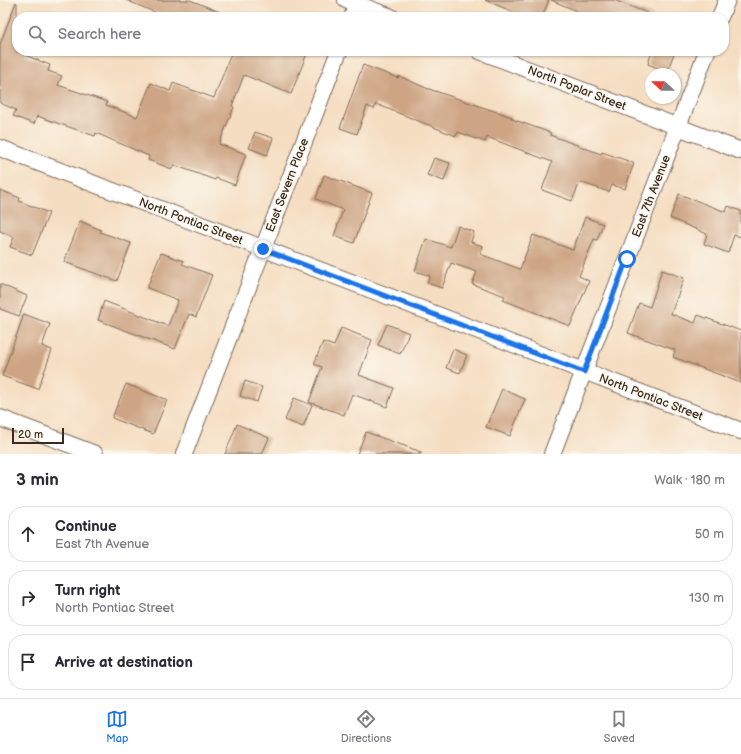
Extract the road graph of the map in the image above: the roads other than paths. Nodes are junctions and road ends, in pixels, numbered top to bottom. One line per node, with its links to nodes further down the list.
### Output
1 (727, 0): 4 (street)
2 (353, 5): 3 (street)
3 (375, 12)
4 (722, 12)
5 (337, 56): 11 (street, East Severn Place)
6 (493, 56): 8 (street, North Poplar Street)
7 (705, 56): 8 (street, East 7th Avenue)
8 (678, 126): 10 (street, North Poplar Street); 12 (street, East 7th Avenue)
9 (0, 148): 11 (street, North Pontiac Street)
10 (741, 151)
11 (263, 249): 12 (street, North Pontiac Street); 16 (street, East Severn Place)
12 (584, 372): 14 (street, North Pontiac Street); 17 (street, East 7th Avenue)
13 (0, 418): 15 (street)
14 (741, 431)
15 (95, 454)
16 (184, 454)
17 (552, 454)

